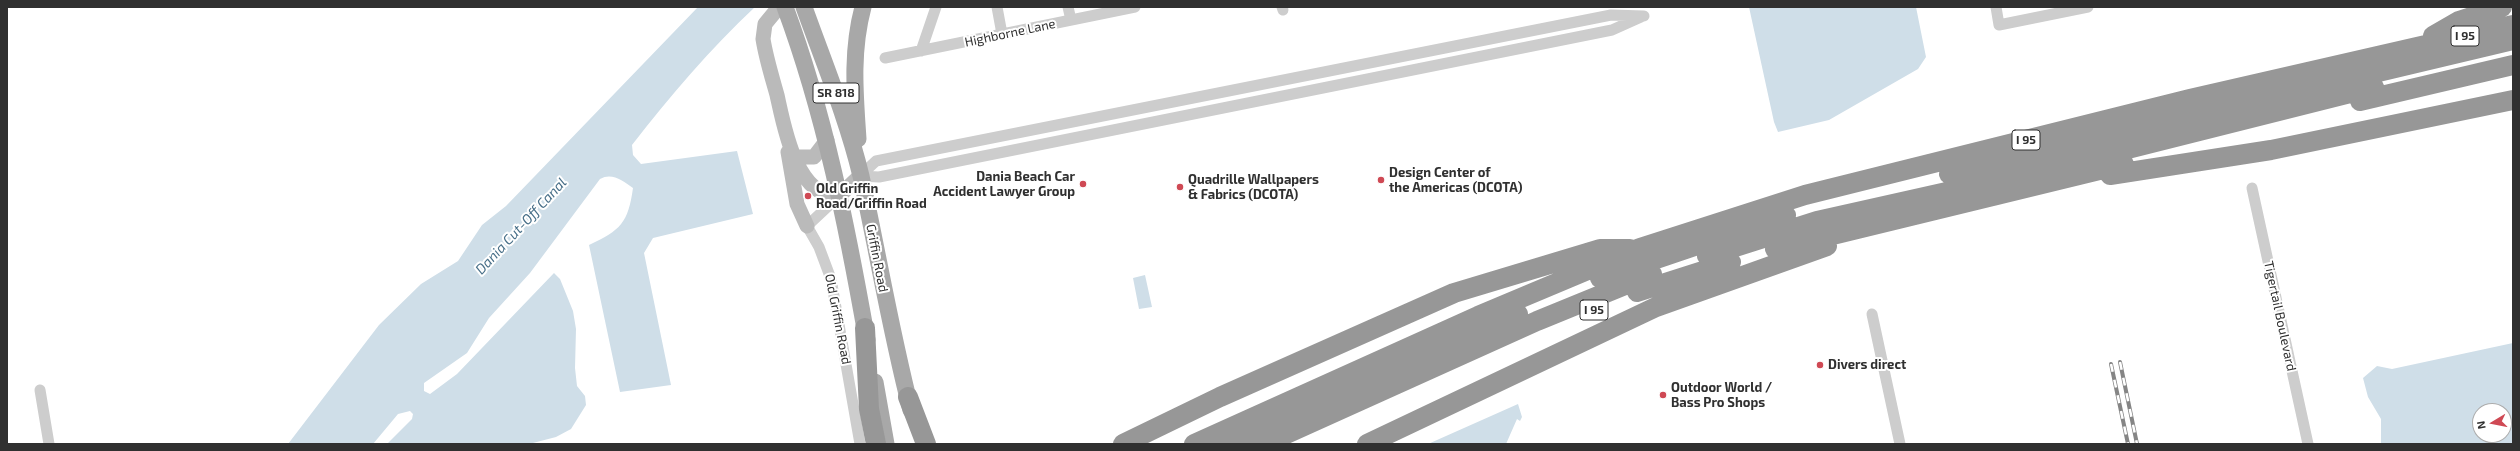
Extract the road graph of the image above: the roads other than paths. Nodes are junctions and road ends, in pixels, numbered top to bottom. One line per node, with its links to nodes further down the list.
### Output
1 (779, 7): 24 (street)
2 (863, 7): 27 (main road)
3 (936, 7): 17 (street)
4 (997, 7): 14 (street)
5 (1068, 7): 12 (street)
6 (1135, 7): 12 (street, Highborne Lane)
7 (1996, 7): 8 (street)
8 (2088, 7)
9 (2502, 7): 16 (highway)
10 (805, 10): 27 (main road, Griffin Road / SR 818)
11 (788, 14): 25 (main road, Griffin Road / SR 818)
12 (1071, 20): 14 (street, Highborne Lane)
13 (2513, 26): 16 (highway, I 95)
14 (1002, 34): 17 (street, Highborne Lane)
15 (2513, 40): 46 (highway)
16 (2416, 46): 33 (highway, I 95)
17 (922, 51): 19 (street, Highborne Lane)
18 (2513, 52): 23 (highway)
19 (885, 58)
20 (2513, 65): 22 (highway, I 95)
21 (2513, 100): 28 (highway)
22 (2338, 107): 23 (highway); 28 (highway, I 95)
23 (2245, 120): 47 (highway)
24 (786, 138): 26 (street); 32 (street)
25 (827, 140): 26 (street); 30 (main road, Griffin Road / SR 818)
26 (793, 157): 30 (street)
27 (860, 176): 27 (street); 30 (street); 37 (main road, Griffin Road / SR 818)
28 (2072, 178): 31 (highway, I 95)
29 (2252, 188): 51 (street, Tigertail Boulevard)
30 (839, 196): 32 (street); 35 (main road, Griffin Road / SR 818)
31 (1910, 216): 48 (highway, I 95); 49 (highway)
32 (807, 226): 39 (street, Old Griffin Road)
33 (1640, 248): 44 (highway); 45 (highway, I 95)
34 (1872, 314): 50 (street)
35 (865, 328): 40 (highway); 41 (main road, Griffin Road / SR 818)
36 (40, 390): 38 (street)
37 (908, 397): 42 (main road, Griffin Road / SR 818); 43 (highway)
38 (50, 444)
39 (860, 444)
40 (876, 444)
41 (886, 444)
42 (920, 444)
43 (926, 444)
44 (1123, 444)
45 (1194, 444)
46 (1227, 444)
47 (1264, 444)
48 (1292, 444)
49 (1367, 444)
50 (1900, 444)
51 (2308, 444)

